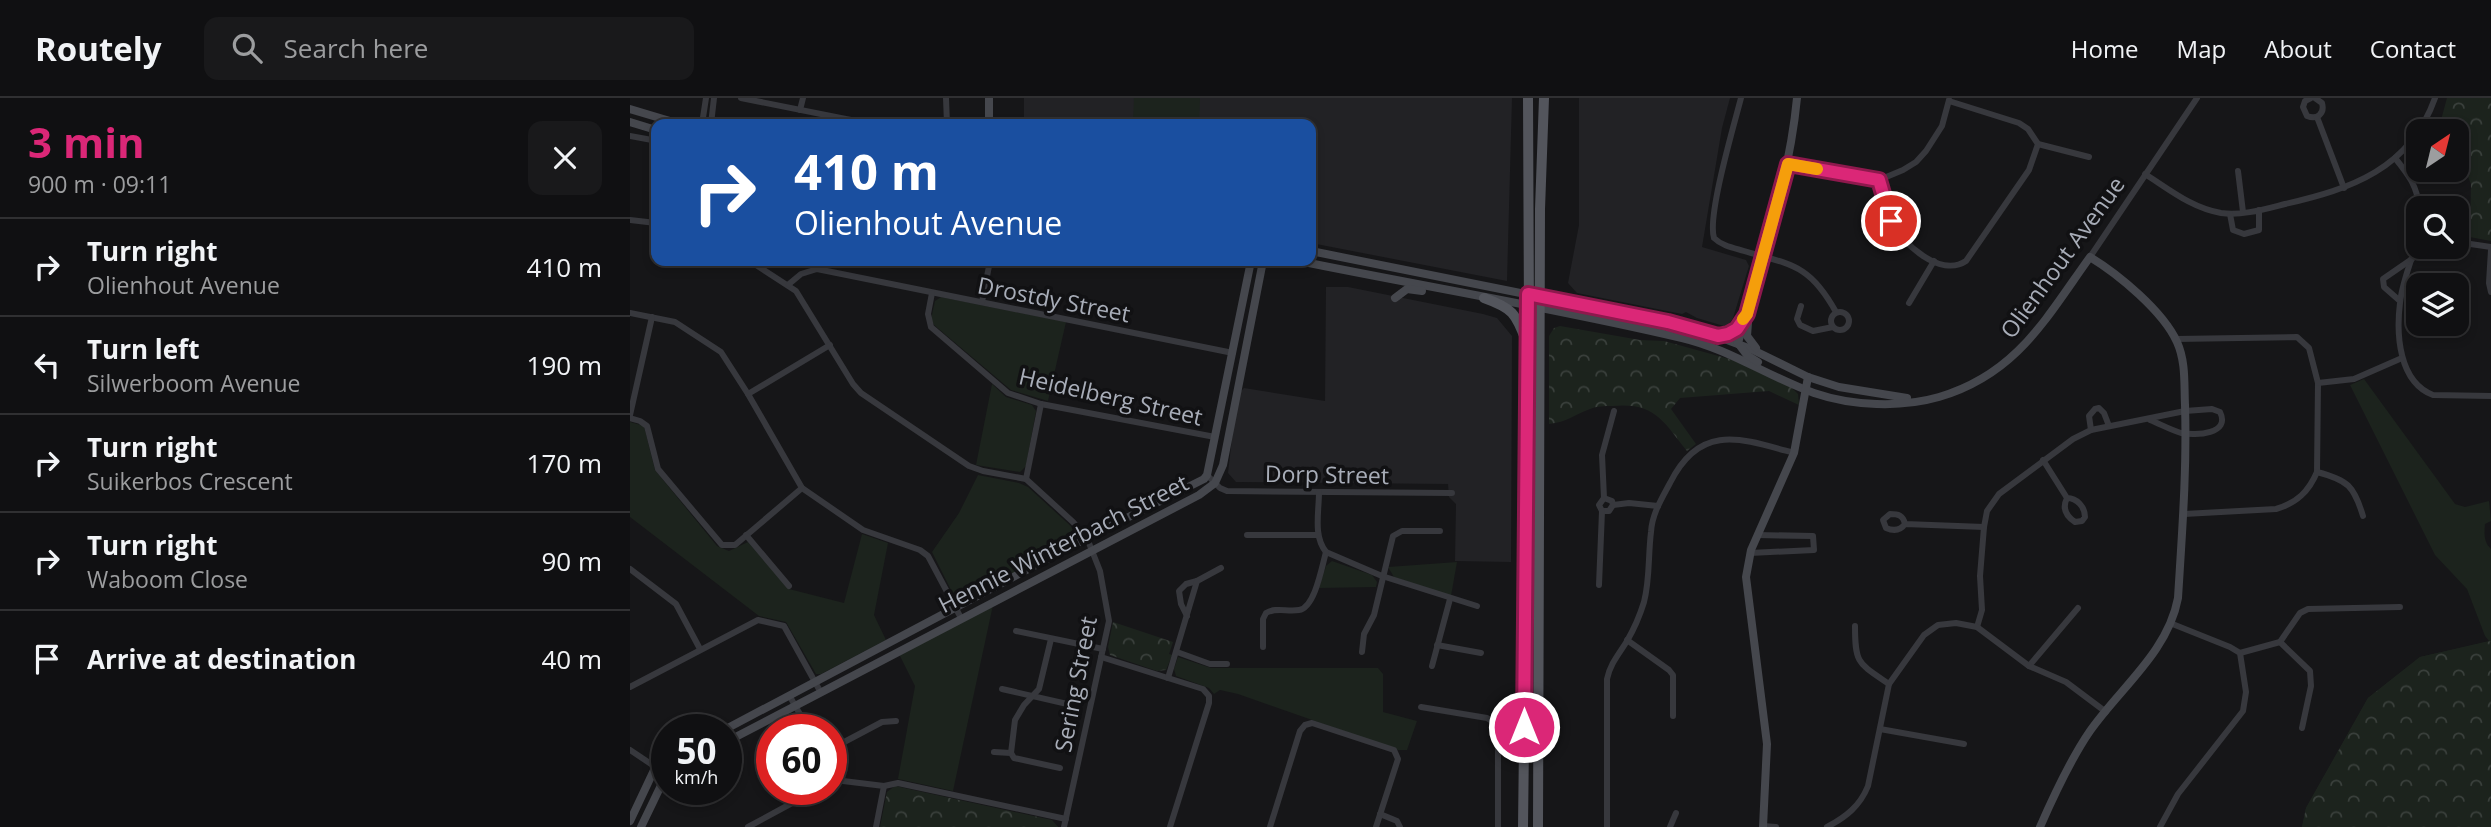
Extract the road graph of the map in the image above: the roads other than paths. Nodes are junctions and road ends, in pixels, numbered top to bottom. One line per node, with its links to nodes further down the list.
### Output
1 (706, 98): 19 (street)
2 (715, 98): 20 (street)
3 (741, 98): 16 (street)
4 (803, 98): 16 (street)
5 (946, 98): 22 (street)
6 (989, 98): 23 (street)
7 (1528, 98): 60 (main road)
8 (1544, 98): 63 (main road)
9 (1741, 98): 45 (street)
10 (1797, 98): 31 (street)
11 (2197, 98): 33 (street, Olienhout Avenue)
12 (2313, 98): 17 (street); 17 (street)
13 (2435, 98): 30 (street)
14 (1949, 100): 28 (street); 34 (street)
15 (630, 109): 18 (street)
16 (800, 110): 21 (street)
17 (2317, 117): 35 (street)
18 (663, 119)
19 (703, 119)
20 (712, 119)
21 (846, 119)
22 (947, 119)
23 (989, 119)
24 (630, 122): 25 (street)
25 (651, 128)
26 (630, 136): 27 (street)
27 (651, 141)
28 (2038, 144): 29 (street); 48 (street)
29 (2089, 157)
30 (2395, 158): 35 (street); 36 (street)
31 (1788, 164): 34 (street); 45 (street)
32 (2238, 172): 38 (street)
33 (2145, 174): 39 (street); 46 (street, Olienhout Avenue)
34 (1879, 180): 48 (street)
35 (2344, 188): 37 (street)
36 (2418, 196)
37 (2259, 210): 38 (street); 39 (street)
38 (2243, 212): 39 (street)
39 (2230, 214)
40 (630, 220): 41 (street)
41 (651, 222)
42 (2469, 244): 43 (street)
43 (2491, 248): 56 (street)
44 (1316, 252): 60 (street)
45 (1764, 257): 66 (street); 68 (street)
46 (2090, 257): 72 (street); 86 (street, Olienhout Avenue)
47 (2412, 259): 61 (street); 61 (street)
48 (1934, 261): 64 (street)
49 (1316, 264): 55 (street)
50 (758, 266): 54 (street)
51 (989, 266): 62 (street)
52 (1250, 266): 77 (street, Hennie Winterbach Street)
53 (1262, 266): 101 (street, Hennie Winterbach Street)
54 (789, 284): 57 (street, Drostdy Street); 74 (street)
55 (1456, 292): 58 (street); 59 (street)
56 (2491, 292)
57 (932, 293): 62 (street, Drostdy Street); 87 (street, Heidelberg Street)
58 (1395, 298)
59 (1484, 298): 60 (street); 75 (main road)
60 (1528, 300): 63 (street); 75 (main road)
61 (2400, 301): 79 (street)
62 (982, 302): 77 (street, Drostdy Street)
63 (1541, 302): 71 (street, Olienhout Avenue); 76 (street, Olienhout Avenue); 199 (main road)
64 (1909, 303)
65 (1801, 306): 70 (street)
66 (1836, 312): 70 (street); 70 (street)
67 (630, 313): 69 (street)
68 (1747, 314): 71 (street); 73 (street); 78 (street)
69 (652, 317): 84 (street); 90 (street)
70 (1833, 327)
71 (1718, 336): 73 (street, Olienhout Avenue)
72 (2176, 339): 82 (street); 89 (street)
73 (1738, 343): 76 (street); 78 (street, Olienhout Avenue); 80 (street)
74 (830, 345): 84 (street); 100 (street)
75 (1528, 348): 198 (main road)
76 (1713, 348): 80 (street, Olienhout Avenue)
77 (1233, 353): 95 (street, Hennie Winterbach Street)
78 (1770, 358): 81 (street, Olienhout Avenue)
79 (2402, 358): 82 (street); 85 (street)
80 (1774, 374): 83 (street, Olienhout Avenue)
81 (1808, 377): 83 (street); 86 (street, Olienhout Avenue)
82 (2318, 383): 98 (street)
83 (1807, 390): 86 (street, Olienhout Avenue); 96 (street)
84 (748, 394): 102 (street)
85 (2491, 396)
86 (1927, 399)
87 (1041, 404): 95 (street, Heidelberg Street); 100 (street)
88 (1614, 411): 105 (street)
89 (2185, 411): 91 (street); 94 (street); 94 (street)
90 (630, 416): 115 (street)
91 (2150, 419): 92 (street); 94 (street)
92 (2109, 426): 93 (street); 93 (street)
93 (2091, 430): 97 (street)
94 (2187, 433): 110 (street)
95 (1216, 437): 99 (street, Hennie Winterbach Street)
96 (1794, 453): 108 (street); 118 (street)
97 (2043, 460): 106 (street); 113 (street)
98 (2317, 472): 110 (street); 111 (street)
99 (1207, 475): 101 (street); 119 (street, Hennie Winterbach Street)
100 (1026, 479): 119 (street, Sering Street)
101 (1214, 483): 103 (street, Dorp Street); 120 (street, Hennie Winterbach Street)
102 (802, 488): 115 (street); 133 (street)
103 (1319, 492): 104 (street, Dorp Street); 117 (street)
104 (1452, 493)
105 (1604, 498): 107 (street); 109 (street)
106 (2067, 498)
107 (1613, 505): 108 (street); 109 (street)
108 (1658, 506): 141 (street)
109 (1602, 510): 127 (street)
110 (2184, 514): 136 (street)
111 (2363, 516)
112 (1905, 524): 113 (street)
113 (1984, 527): 138 (street)
114 (1440, 531): 125 (street)
115 (746, 535): 128 (street)
116 (1247, 535): 117 (street)
117 (1318, 535): 121 (street)
118 (1757, 535): 122 (street); 122 (street)
119 (1087, 538): 120 (street, Sering Street); 133 (street, Hennie Winterbach Street)
120 (1093, 548): 135 (street, Hennie Winterbach Street); 148 (street, Sering Street)
121 (1326, 552): 125 (street); 144 (street)
122 (1750, 553): 202 (street)
123 (1221, 568): 126 (street)
124 (630, 569): 145 (street)
125 (1382, 576): 129 (street); 147 (street)
126 (1197, 582): 134 (street); 134 (street)
127 (1599, 585)
128 (789, 586)
129 (1450, 599): 130 (street); 143 (street)
130 (1477, 606)
131 (2078, 607): 153 (street)
132 (2400, 607): 142 (street)
133 (956, 608): 135 (street); 155 (street, Hennie Winterbach Street)
134 (1187, 616): 146 (street)
135 (961, 618): 159 (street, Hennie Winterbach Street)
136 (2170, 623): 150 (street); 165 (street)
137 (1855, 626): 156 (street)
138 (1977, 627): 153 (street); 156 (street)
139 (1016, 631): 140 (street)
140 (1051, 639): 148 (street); 161 (street)
141 (1627, 640): 167 (street); 200 (street)
142 (2280, 642): 150 (street); 170 (street)
143 (1437, 645): 149 (street); 152 (street)
144 (1263, 647)
145 (700, 649): 155 (street); 157 (street)
146 (1177, 652): 151 (street); 154 (street)
147 (1362, 652)
148 (1102, 653): 154 (street); 187 (street, Sering Street)
149 (1480, 653)
150 (2239, 653): 206 (street)
151 (1227, 664)
152 (1432, 666)
153 (2029, 667): 165 (street)
154 (1168, 677): 193 (street)
155 (814, 681): 159 (street); 160 (street, Hennie Winterbach Street)
156 (1889, 684): 171 (street)
157 (630, 687)
158 (1002, 689): 161 (street)
159 (820, 691): 162 (street, Hennie Winterbach Street)
160 (789, 695): 162 (street); 168 (street, Hennie Winterbach Street)
161 (1034, 695): 163 (street); 177 (street)
162 (796, 705): 166 (street); 172 (street, Hennie Winterbach Street)
163 (1076, 706)
164 (1421, 707): 197 (street)
165 (2106, 712): 205 (street)
166 (801, 714)
167 (1674, 716)
168 (742, 720)
169 (896, 721): 173 (street)
170 (2302, 728)
171 (1880, 729): 174 (street); 204 (street)
172 (742, 734)
173 (847, 741)
174 (1964, 744)
175 (630, 750): 178 (street)
176 (994, 752): 177 (street)
177 (1011, 753): 179 (street)
178 (651, 763)
179 (1060, 768)
180 (651, 777): 188 (street)
181 (847, 780): 182 (street)
182 (884, 786): 187 (street); 191 (street)
183 (651, 805): 189 (street)
184 (789, 805): 190 (street)
185 (1676, 813): 201 (street)
186 (1380, 814): 194 (street); 195 (street); 196 (street)
187 (1066, 819): 192 (street, Sering Street)
188 (630, 821)
189 (641, 827)
190 (748, 827)
191 (876, 827)
192 (1064, 827)
193 (1170, 827)
194 (1270, 827)
195 (1376, 827)
196 (1401, 827)
197 (1498, 827)
198 (1523, 827)
199 (1538, 827)
200 (1607, 827)
201 (1670, 827)
202 (1763, 827): 203 (street)
203 (1776, 827)
204 (1829, 827)
205 (2040, 827)
206 (2160, 827)

